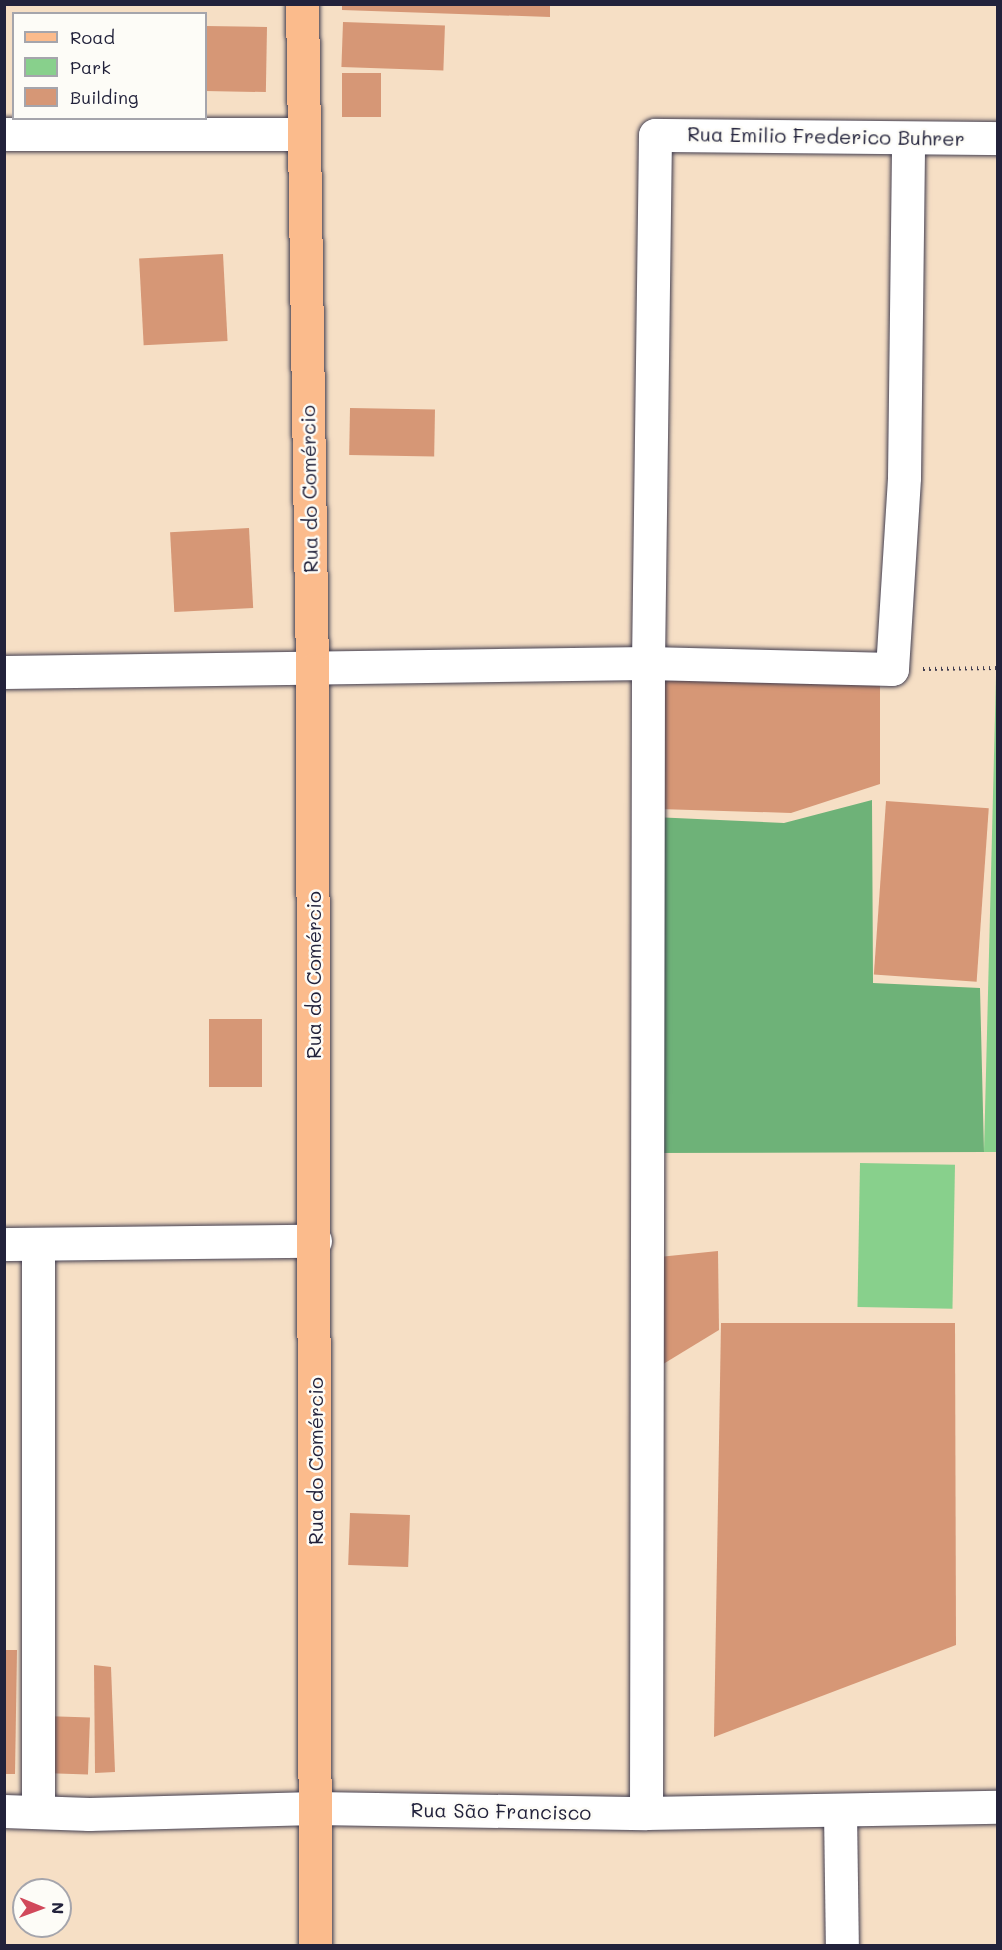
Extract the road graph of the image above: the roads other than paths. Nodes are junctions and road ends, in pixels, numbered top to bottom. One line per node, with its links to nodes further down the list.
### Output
1 (302, 4): 3 (main road, Rua do Comércio)
2 (4, 134): 3 (street)
3 (303, 134): 7 (main road, Rua do Comércio)
4 (908, 138): 5 (street, Rua Emilio Frederico Buhrer); 6 (street); 6 (street, Rua Emilio Frederico Buhrer)
5 (998, 138)
6 (648, 663): 7 (street); 17 (street)
7 (312, 670): 8 (street); 9 (main road, Rua do Comércio)
8 (4, 672)
9 (315, 1241): 11 (street); 13 (main road, Rua do Comércio)
10 (4, 1244): 11 (street)
11 (38, 1244): 15 (street)
12 (998, 1807): 16 (street, Rua São Francisco)
13 (315, 1809): 15 (street, Rua São Francisco); 17 (street, Rua São Francisco); 18 (main road, Rua do Comércio)
14 (4, 1811): 15 (street, Rua São Francisco)
15 (38, 1811)
16 (840, 1811): 17 (street, Rua São Francisco); 19 (street)
17 (645, 1813)
18 (315, 1946)
19 (842, 1946)

